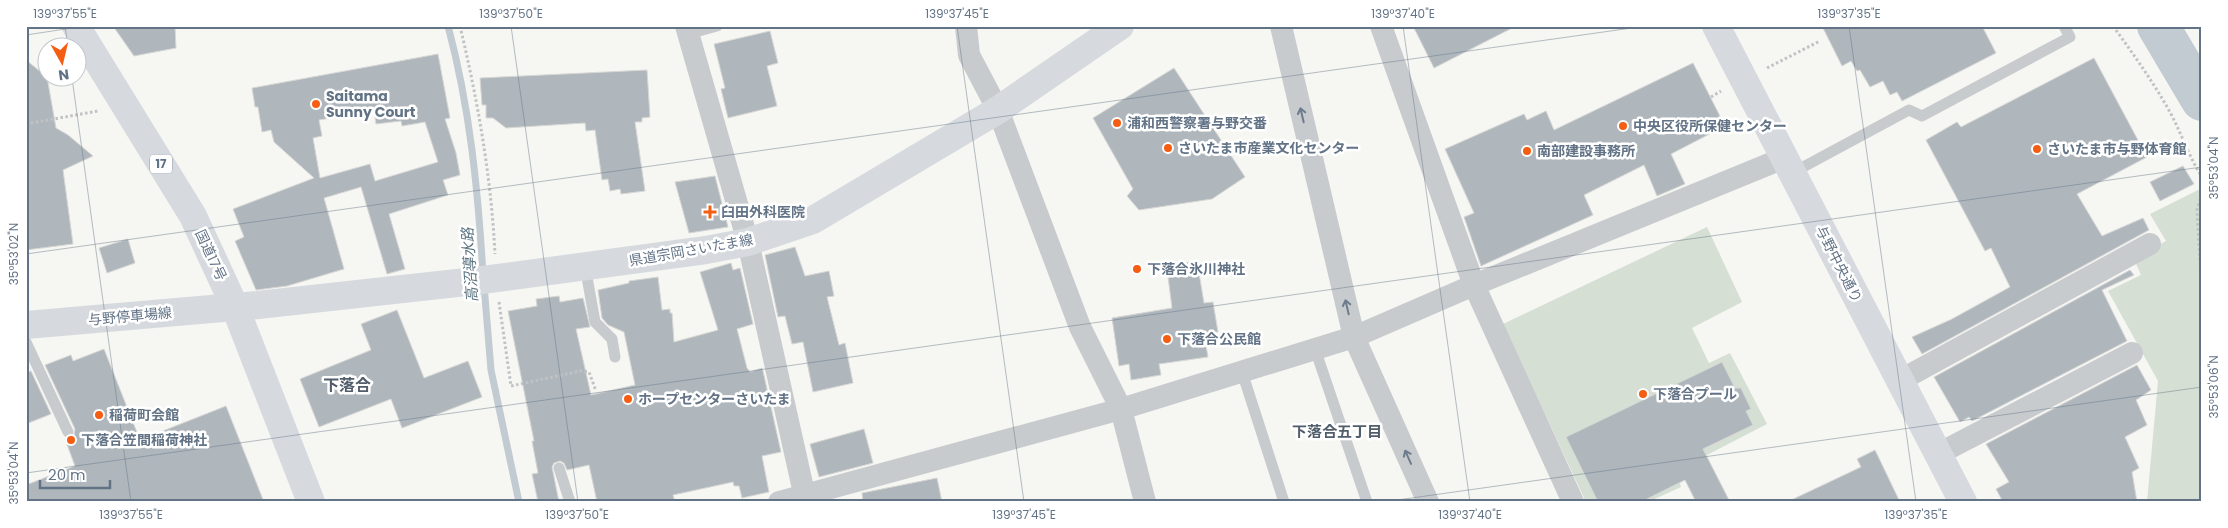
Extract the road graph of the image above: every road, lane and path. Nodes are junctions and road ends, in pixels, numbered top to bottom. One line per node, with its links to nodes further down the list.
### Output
1 (76, 26): 24 (main road, 国道17号 / 17)
2 (460, 26): 21 (path)
3 (717, 26): 11 (lane)
4 (966, 26): 13 (street)
5 (1120, 26): 13 (main road, 県道宗岡さいたま線)
6 (1281, 26): 26 (street, one-way to 6)
7 (1381, 26): 22 (street)
8 (1716, 26): 15 (main road, 与野中央通り)
9 (2064, 26): 15 (lane)
10 (2113, 26): 16 (path)
11 (687, 30): 18 (street)
12 (103, 110): 14 (path)
13 (998, 110): 18 (main road, 県道宗岡さいたま線); 34 (street)
14 (26, 124)
15 (1788, 166): 22 (street); 32 (main road, 与野中央通り)
16 (2202, 177)
17 (2202, 194): 23 (path)
18 (748, 242): 20 (main road, 県道宗岡さいたま線); 38 (street)
19 (2150, 244): 32 (street)
20 (585, 266): 21 (main road, 県道宗岡さいたま線); 30 (lane)
21 (489, 279): 24 (main road, 県道宗岡さいたま線); 33 (path)
22 (1474, 284): 26 (street); 46 (street)
23 (2202, 293)
24 (234, 307): 25 (main road, 与野停車場線); 39 (main road, 国道17号 / 17)
25 (26, 325)
26 (1354, 337): 28 (street); 45 (street, one-way to 26)
27 (26, 342): 35 (lane)
28 (1315, 349): 31 (street); 44 (lane)
29 (2132, 353): 36 (street)
30 (616, 357)
31 (1242, 372): 34 (street); 43 (lane)
32 (1899, 381): 36 (main road, 与野中央通り)
33 (596, 390)
34 (1121, 410): 38 (street); 42 (street)
35 (68, 432)
36 (1938, 454): 47 (main road, 与野中央通り)
37 (559, 468): 40 (lane)
38 (805, 498): 41 (street)
39 (311, 502)
40 (570, 502)
41 (779, 502)
42 (1145, 502)
43 (1284, 502)
44 (1367, 502)
45 (1428, 502)
46 (1573, 502)
47 (1963, 502)

